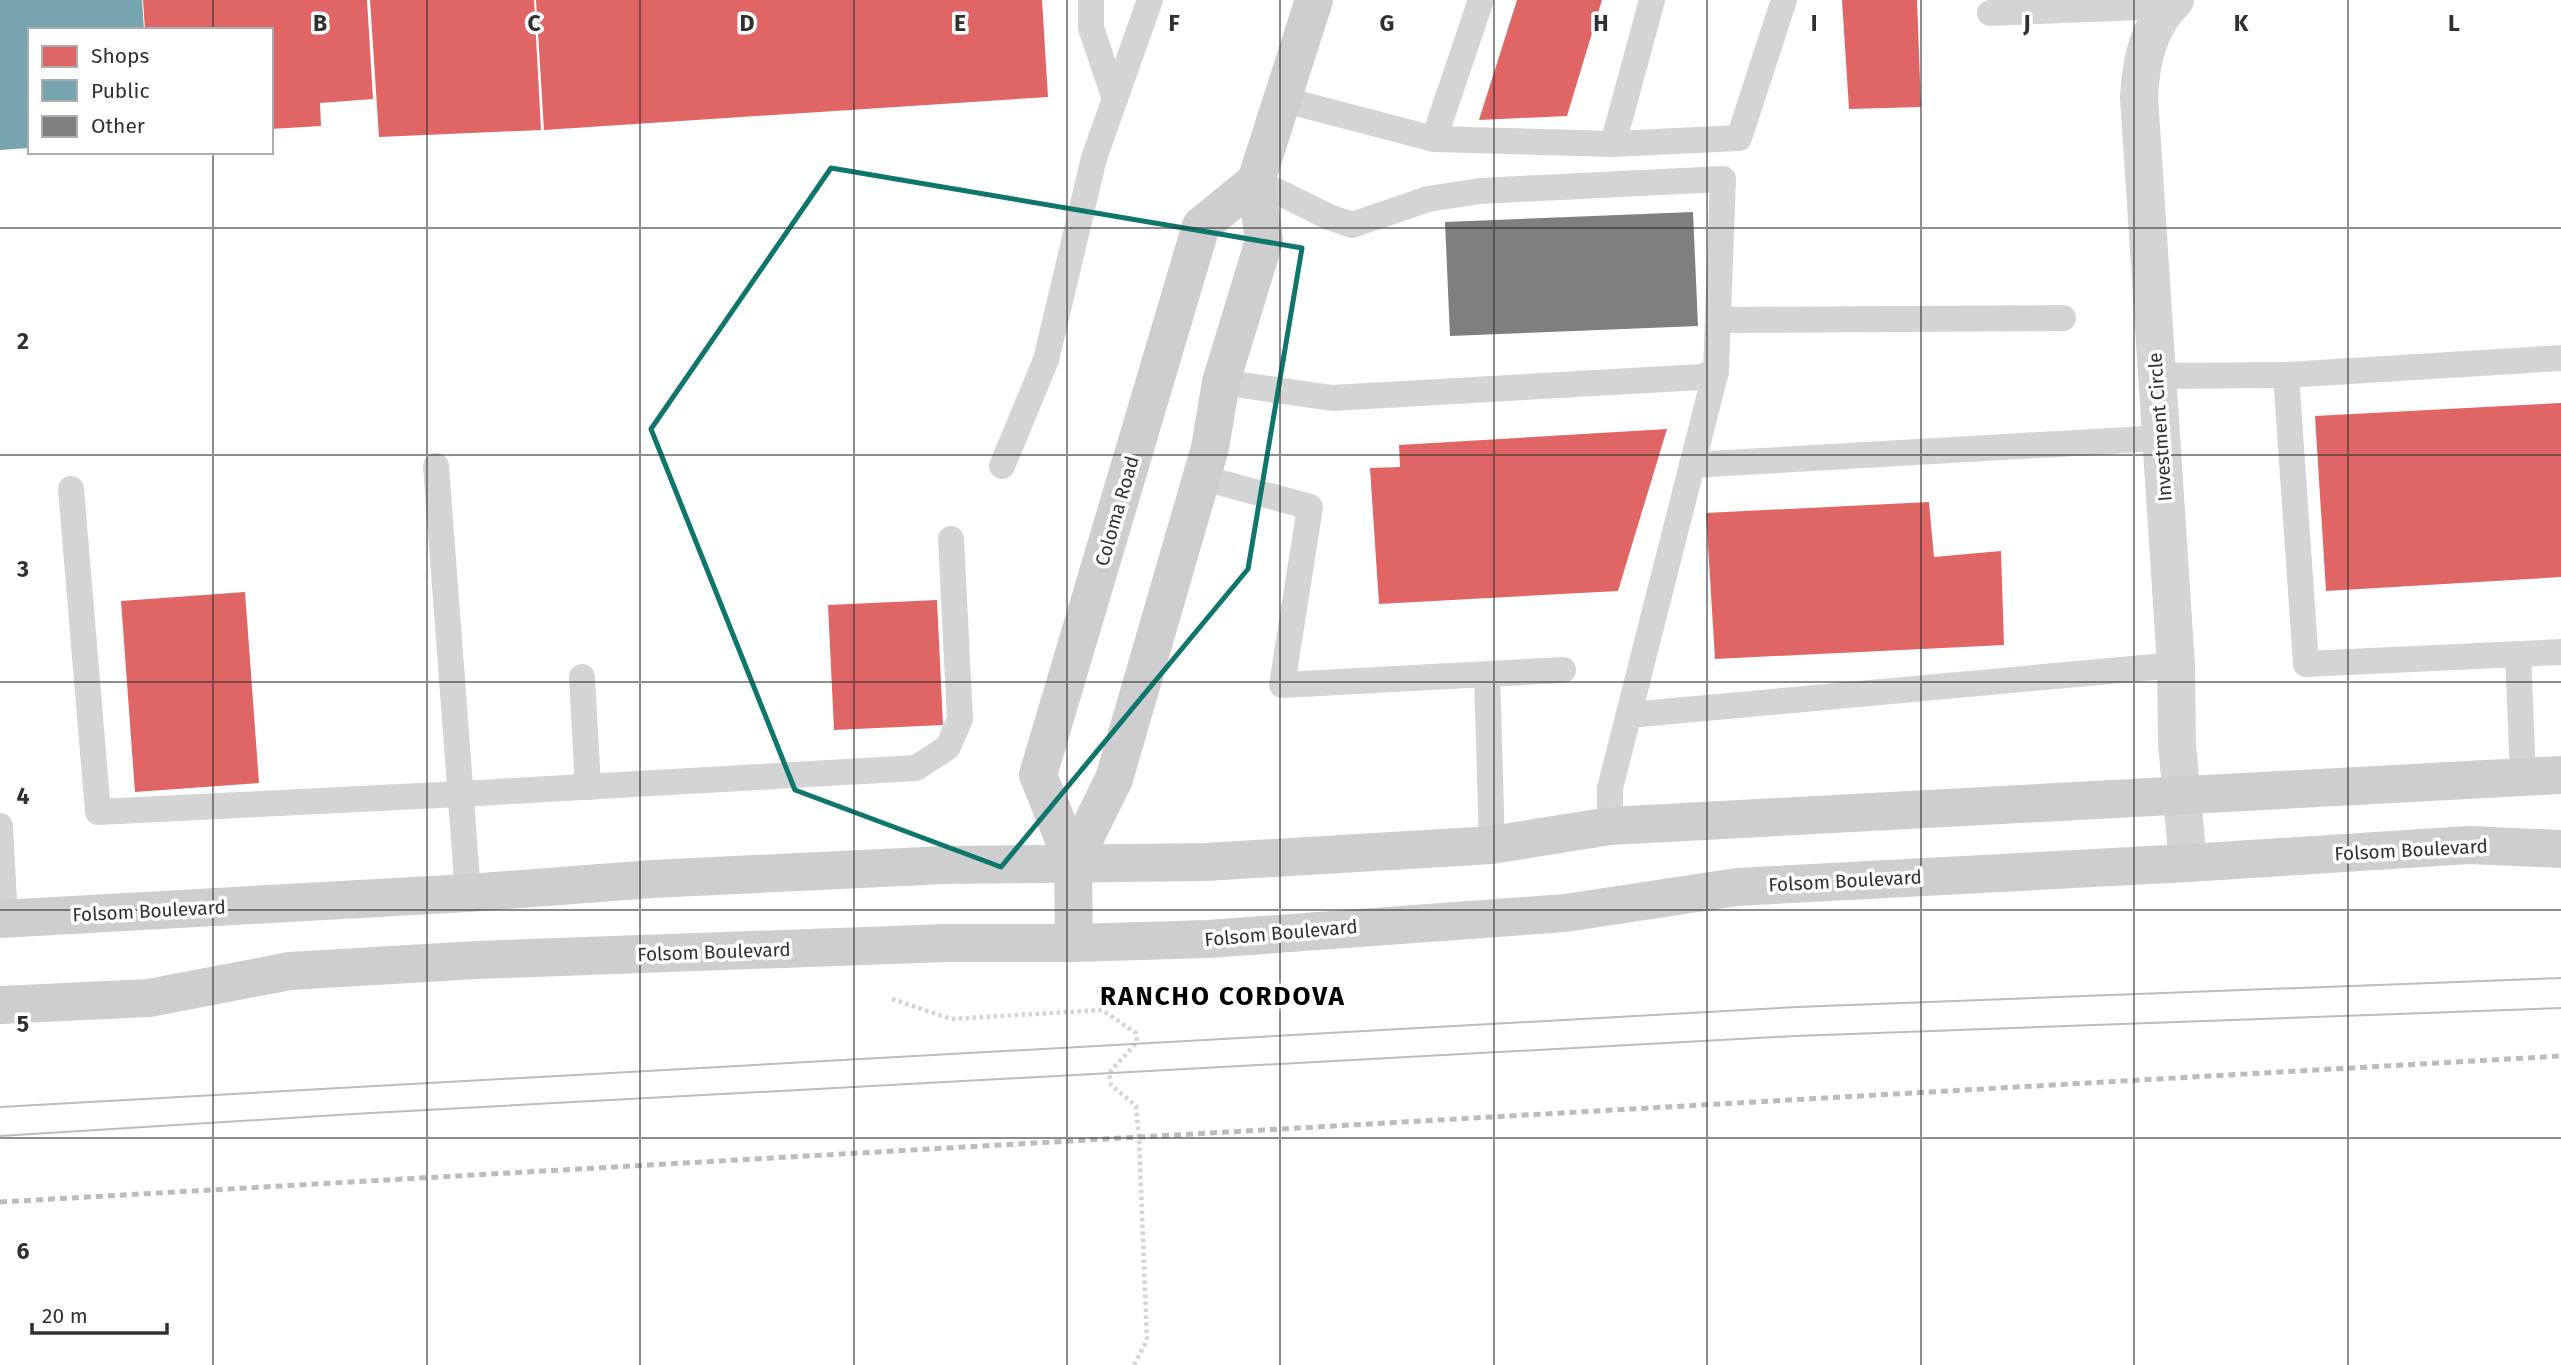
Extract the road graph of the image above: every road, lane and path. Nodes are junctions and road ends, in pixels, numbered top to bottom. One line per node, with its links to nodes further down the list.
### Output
1 (1091, 0): 9 (lane)
2 (1150, 0): 9 (lane)
3 (1314, 0): 10 (main road, Coloma Road)
4 (1481, 0): 11 (lane)
5 (1652, 0): 12 (lane)
6 (1784, 0): 12 (lane)
7 (2171, 3): 8 (lane); 19 (street, Investment Circle)
8 (1990, 13)
9 (1115, 99): 24 (lane)
10 (1281, 99): 11 (lane); 13 (main road, Coloma Road)
11 (1434, 139): 12 (lane)
12 (1613, 144)
13 (1256, 181): 15 (lane); 20 (main road, Coloma Road); 44 (main road, Coloma Road)
14 (2063, 318): 15 (lane)
15 (1718, 320): 17 (lane)
16 (2561, 358): 18 (lane)
17 (1716, 371): 20 (lane); 22 (lane)
18 (2286, 375): 19 (lane); 29 (lane)
19 (2157, 376): 21 (street, Investment Circle)
20 (1221, 383): 25 (main road, Coloma Road)
21 (2161, 438): 22 (lane); 30 (street, Investment Circle)
22 (1692, 465): 34 (lane)
23 (436, 466): 38 (lane)
24 (1002, 466)
25 (1200, 477): 32 (lane); 44 (main road, Coloma Road)
26 (71, 489): 38 (lane)
27 (951, 538): 37 (lane)
28 (2561, 652): 29 (lane)
29 (2518, 654): 36 (lane)
30 (2176, 665): 34 (lane); 39 (street, Investment Circle)
31 (1563, 670): 32 (lane)
32 (1487, 674): 42 (lane)
33 (582, 677): 37 (lane)
34 (1629, 715): 40 (lane)
35 (2561, 775): 36 (main road, Folsom Boulevard)
36 (2522, 776): 39 (main road, Folsom Boulevard)
37 (588, 787): 38 (lane)
38 (460, 794): 46 (lane)
39 (2181, 797): 40 (main road, Folsom Boulevard); 45 (street, Investment Circle)
40 (1609, 825): 42 (main road, Folsom Boulevard)
41 (0, 826): 47 (lane)
42 (1492, 845): 44 (main road, Folsom Boulevard)
43 (2561, 849): 45 (main road, Folsom Boulevard)
44 (1073, 862): 46 (main road, Folsom Boulevard); 48 (main road, Coloma Road)
45 (2188, 863): 48 (main road, Folsom Boulevard)
46 (468, 893): 47 (main road, Folsom Boulevard)
47 (2, 923)
48 (1074, 943): 51 (main road, Folsom Boulevard)
49 (1099, 990): 52 (path)
50 (892, 999): 52 (path)
51 (0, 1005)
52 (1102, 1010): 53 (path)
53 (1134, 1365)

